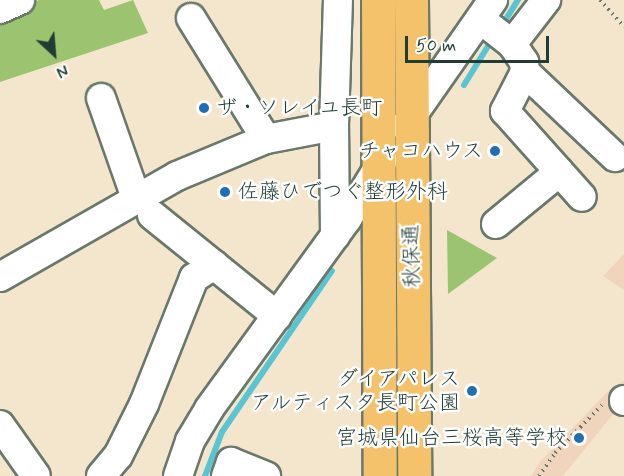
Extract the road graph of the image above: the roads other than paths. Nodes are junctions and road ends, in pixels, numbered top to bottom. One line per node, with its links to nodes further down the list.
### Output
1 (20, 0): 6 (street)
2 (338, 0): 12 (street)
3 (378, 0): 15 (highway, 秋保通)
4 (411, 0): 11 (highway, 秋保通)
5 (546, 0): 8 (street)
6 (0, 9)
7 (191, 18): 13 (street)
8 (496, 26): 9 (street); 11 (street)
9 (525, 72): 14 (street); 16 (street)
10 (101, 98): 18 (street)
11 (410, 120): 15 (street); 31 (highway, 秋保通)
12 (334, 126): 13 (street); 20 (street)
13 (266, 140): 18 (street)
14 (615, 157)
15 (377, 170): 20 (street); 30 (highway, 秋保通)
16 (559, 172): 17 (street); 19 (street)
17 (582, 197)
18 (144, 207): 21 (street); 22 (street)
19 (496, 224)
20 (335, 236): 23 (street)
21 (214, 265): 23 (street); 27 (street)
22 (0, 277)
23 (277, 315): 25 (street)
24 (1, 429): 26 (street)
25 (215, 457): 28 (street); 29 (street)
26 (36, 476)
27 (101, 476)
28 (178, 476)
29 (266, 476)
30 (380, 476)
31 (414, 476)

